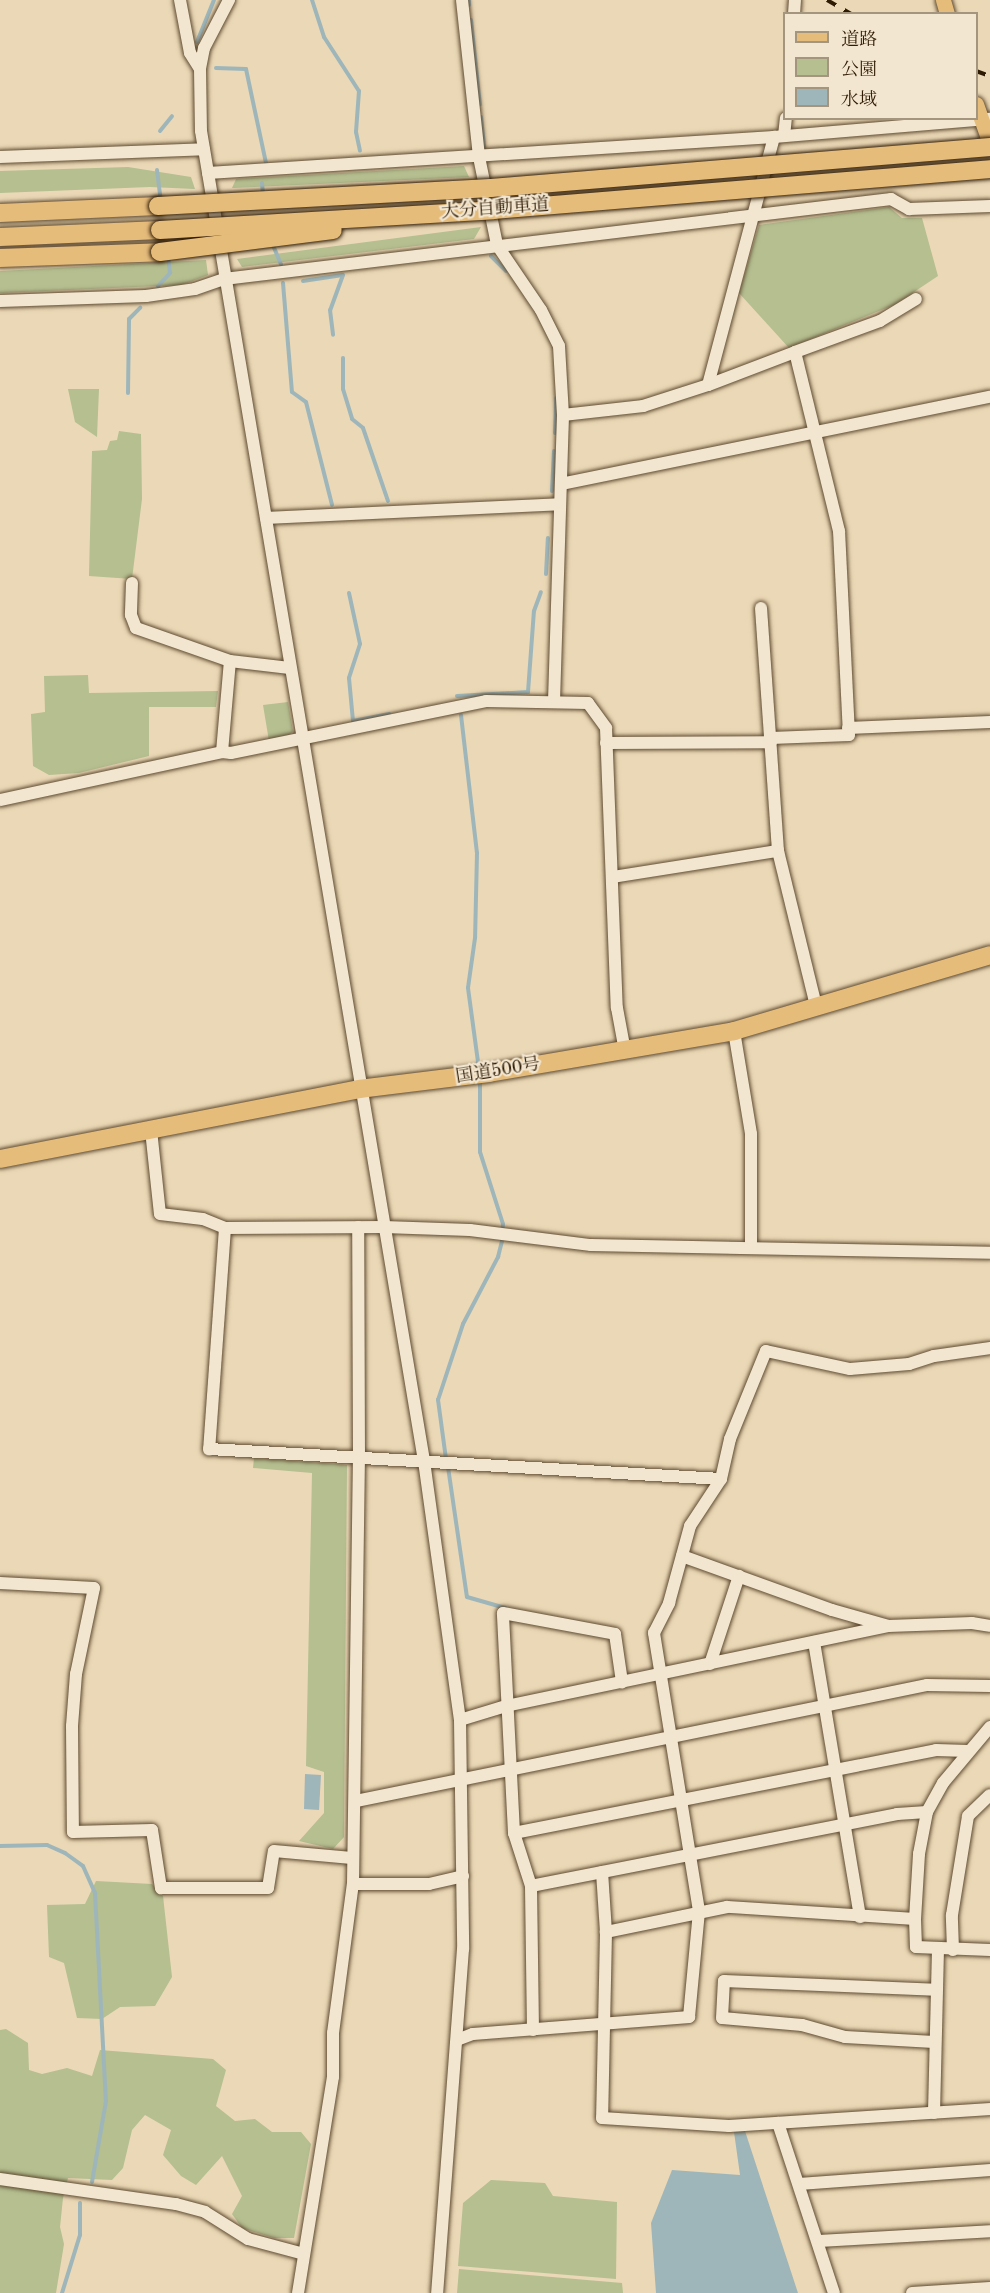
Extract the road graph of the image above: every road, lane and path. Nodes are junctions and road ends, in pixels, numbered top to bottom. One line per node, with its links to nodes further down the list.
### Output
1 (180, 0): 4 (street)
2 (229, 0): 4 (street)
3 (462, 0): 12 (street)
4 (200, 69): 10 (street)
5 (978, 107): 7 (main road)
6 (785, 120): 8 (street)
7 (986, 120): 8 (street); 9 (main road)
8 (779, 137): 12 (street); 20 (street)
9 (990, 145): 15 (highway, 大分自動車道, bridge)
10 (204, 149): 11 (street); 14 (street)
11 (0, 157)
12 (479, 157): 14 (street); 22 (street)
13 (990, 169): 18 (highway, 大分自動車道, bridge)
14 (208, 173): 24 (street)
15 (158, 203): 16 (highway); 19 (highway, 大分自動車道)
16 (0, 204)
17 (990, 206): 20 (street)
18 (493, 210): 21 (highway, 大分自動車道, bridge); 23 (highway, bridge)
19 (0, 213)
20 (754, 218): 22 (street); 28 (street)
21 (0, 237)
22 (497, 245): 24 (street); 30 (street)
23 (0, 258)
24 (224, 279): 26 (street); 34 (street)
25 (916, 299): 27 (street)
26 (0, 301)
27 (795, 352): 28 (street); 31 (street)
28 (708, 385): 30 (street)
29 (990, 397): 31 (street)
30 (563, 415): 32 (street)
31 (816, 433): 32 (street); 41 (street)
32 (561, 484): 33 (street)
33 (559, 504): 34 (street); 39 (street)
34 (266, 518): 38 (street)
35 (132, 583): 37 (street)
36 (761, 608): 43 (street)
37 (230, 662): 38 (street); 45 (street)
38 (290, 668): 42 (street)
39 (554, 700): 42 (street); 44 (street)
40 (990, 722): 41 (street)
41 (848, 728): 43 (street)
42 (301, 739): 45 (street); 53 (street)
43 (771, 740): 44 (street); 47 (street)
44 (606, 743): 48 (street)
45 (222, 752): 46 (street)
46 (0, 800)
47 (778, 851): 48 (street); 50 (street)
48 (613, 877): 52 (street)
49 (990, 955): 50 (highway, 国道500号)
50 (816, 1006): 51 (highway, 国道500号)
51 (735, 1032): 52 (highway, 国道500号); 59 (street)
52 (625, 1051): 53 (highway, 国道500号)
53 (359, 1089): 54 (highway, 国道500号); 57 (street)
54 (151, 1130): 55 (highway, 国道500号); 58 (street)
55 (0, 1159)
56 (358, 1227): 57 (street); 58 (street); 62 (street)
57 (384, 1227): 59 (street); 63 (street)
58 (225, 1228): 62 (street)
59 (751, 1247): 60 (street)
60 (990, 1253)
61 (990, 1348): 64 (street)
62 (359, 1458): 63 (street); 86 (street)
63 (424, 1461): 64 (street); 77 (street)
64 (721, 1479): 65 (street)
65 (682, 1556): 66 (street); 72 (street)
66 (739, 1576): 68 (street); 71 (street)
67 (0, 1583): 91 (street)
68 (888, 1626): 69 (street); 70 (street)
69 (990, 1626)
70 (814, 1642): 71 (street); 76 (street)
71 (710, 1664): 72 (street)
72 (658, 1674): 73 (street); 79 (street)
73 (622, 1682): 75 (street); 75 (street)
74 (990, 1686): 76 (street)
75 (506, 1706): 77 (street); 81 (street)
76 (824, 1708): 79 (street); 82 (street)
77 (460, 1720): 83 (street)
78 (990, 1727): 80 (street)
79 (671, 1738): 81 (street); 85 (street)
80 (968, 1751): 82 (street); 87 (street)
81 (508, 1768): 83 (street); 89 (street)
82 (834, 1770): 85 (street); 88 (street)
83 (462, 1779): 86 (street); 93 (street)
84 (990, 1795): 101 (street)
85 (681, 1798): 89 (street); 90 (street)
86 (356, 1801): 91 (street)
87 (927, 1812): 88 (street); 98 (street)
88 (844, 1825): 90 (street); 97 (street)
89 (514, 1833): 95 (street)
90 (690, 1855): 92 (street); 96 (street)
91 (352, 1858): 94 (street)
92 (602, 1872): 95 (street); 99 (street)
93 (462, 1876): 94 (street); 106 (street)
94 (353, 1884): 116 (street)
95 (531, 1886): 105 (street)
96 (699, 1911): 97 (street); 99 (street); 104 (street)
97 (860, 1917): 98 (street)
98 (915, 1919): 100 (street)
99 (606, 1932): 104 (street)
100 (938, 1949): 101 (street); 103 (street)
101 (953, 1950): 102 (street)
102 (990, 1950)
103 (935, 1990): 107 (street); 107 (street)
104 (606, 2025): 105 (street); 110 (street)
105 (533, 2030): 106 (street)
106 (457, 2040): 119 (street)
107 (934, 2042): 109 (street)
108 (990, 2109): 109 (street)
109 (934, 2113): 110 (street)
110 (778, 2123): 113 (street)
111 (990, 2170): 113 (street)
112 (0, 2179): 116 (street)
113 (799, 2184): 115 (street)
114 (990, 2231): 115 (street)
115 (819, 2241): 120 (street)
116 (304, 2254): 118 (street)
117 (990, 2288): 121 (street)
118 (298, 2293)
119 (437, 2293)
120 (834, 2293)
121 (912, 2293)

